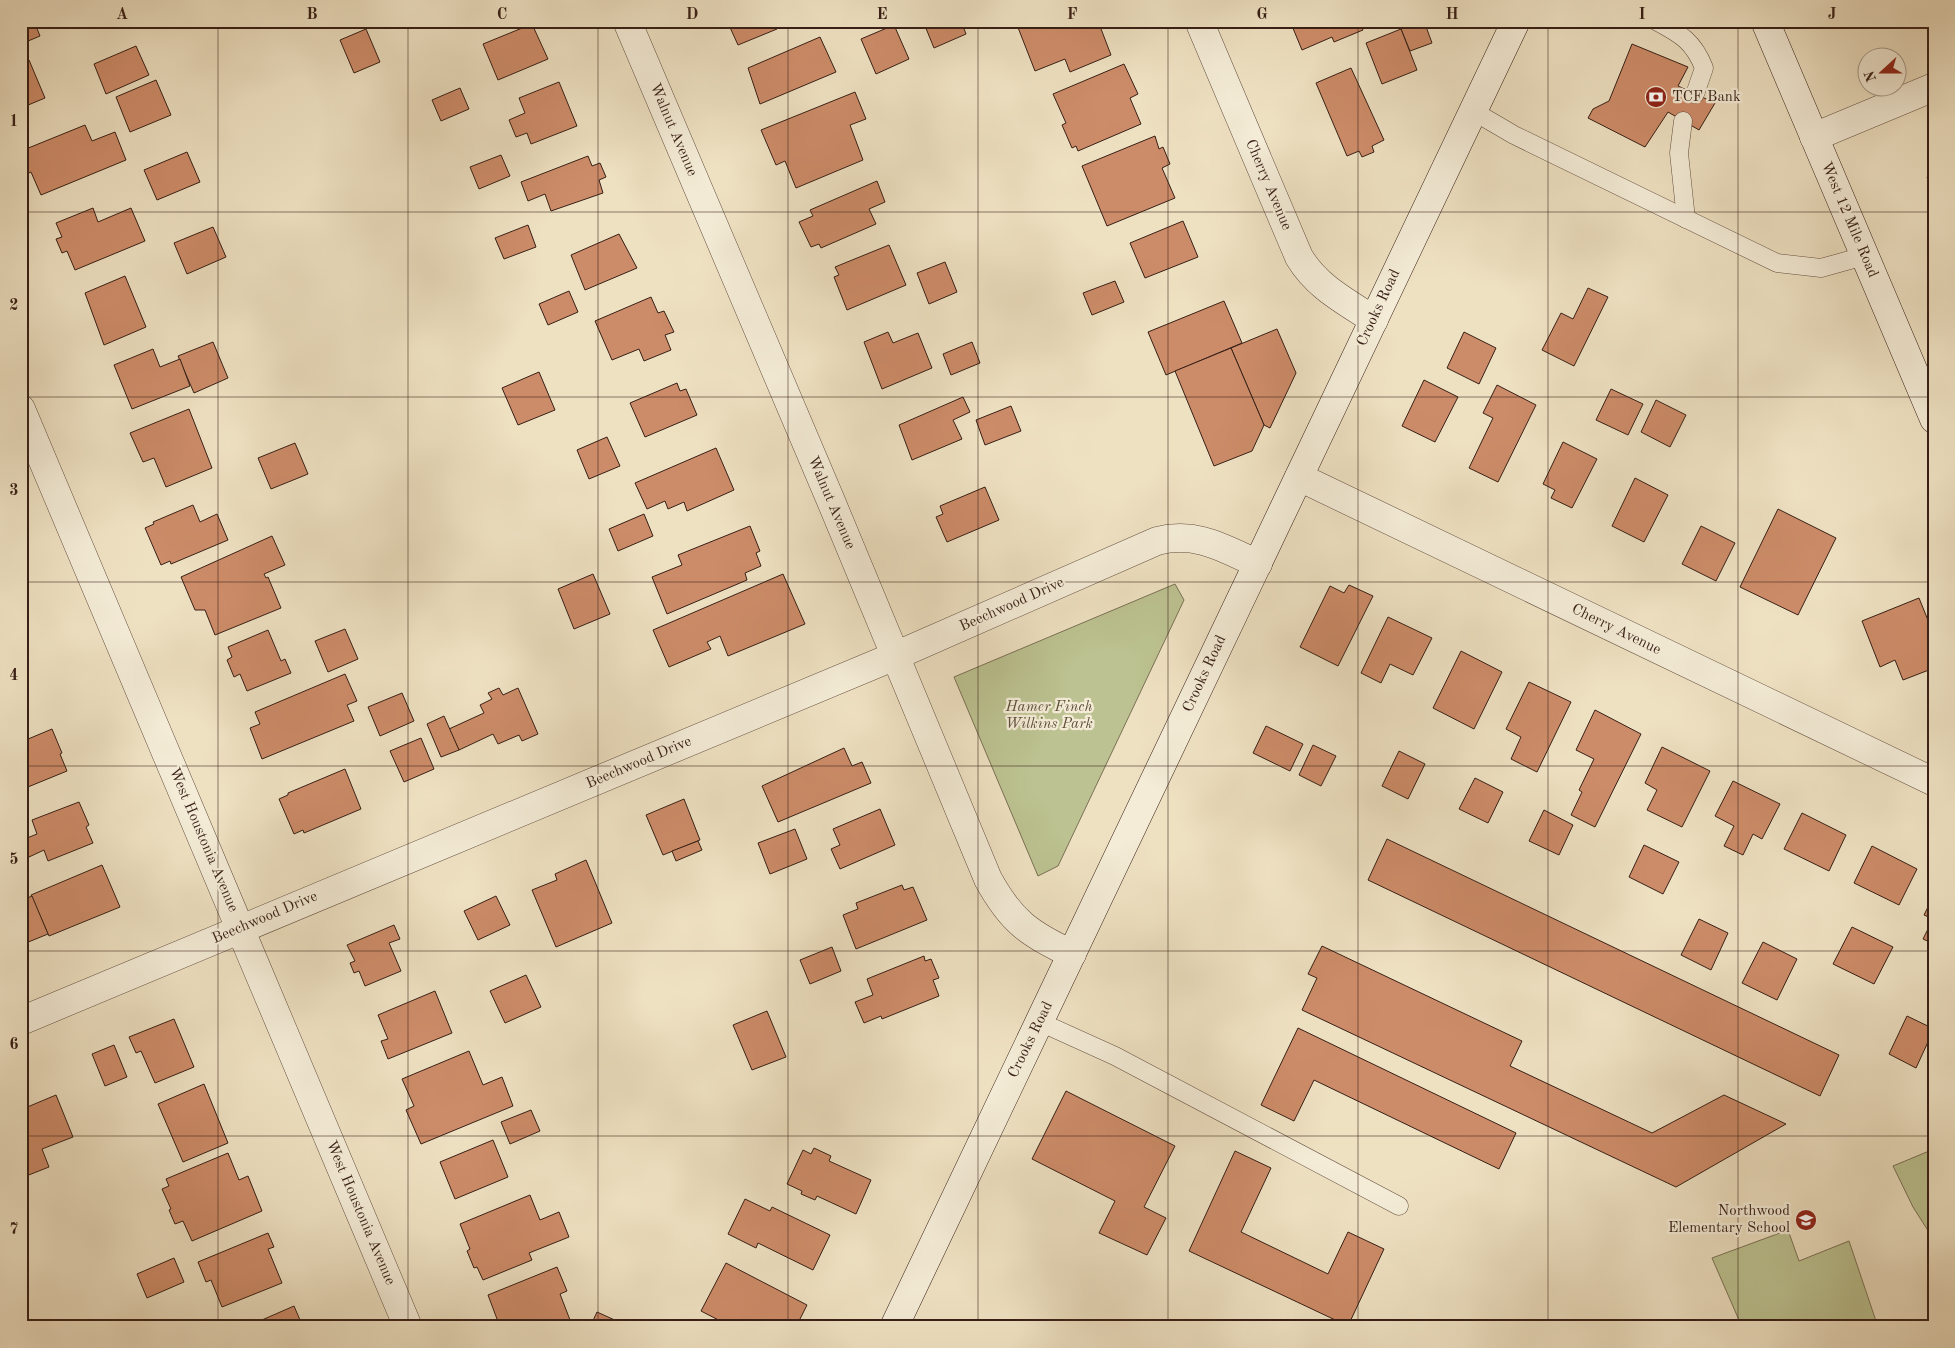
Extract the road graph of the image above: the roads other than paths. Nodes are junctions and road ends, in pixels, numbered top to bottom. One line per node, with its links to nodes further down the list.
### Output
1 (627, 21): 18 (street, Walnut Avenue)
2 (1198, 21): 13 (street, Cherry Avenue)
3 (1516, 21): 8 (street, Crooks Road)
4 (1656, 21): 7 (lane)
5 (1765, 21): 10 (street, West 12 Mile Road)
6 (1934, 87): 10 (street)
7 (1695, 94)
8 (1473, 111): 11 (lane); 13 (street, Crooks Road)
9 (1683, 121): 11 (lane)
10 (1814, 137): 12 (street, West 12 Mile Road)
11 (1686, 220): 12 (lane)
12 (1864, 256): 15 (street, West 12 Mile Road)
13 (1374, 320): 16 (street, Crooks Road)
14 (21, 409): 20 (street, West Houstonia Avenue)
15 (1934, 419)
16 (1299, 477): 17 (street, Crooks Road); 19 (street, Cherry Avenue)
17 (1258, 564): 18 (street, Beechwood Drive); 21 (street, Crooks Road)
18 (895, 656): 20 (street, Beechwood Drive); 21 (street, Walnut Avenue)
19 (1934, 782)
20 (240, 928): 22 (street, Beechwood Drive); 25 (street, West Houstonia Avenue)
21 (1072, 954): 23 (street, Crooks Road)
22 (21, 1021)
23 (1040, 1022): 24 (lane); 26 (street, Crooks Road)
24 (1400, 1206)
25 (408, 1327)
26 (894, 1327)

